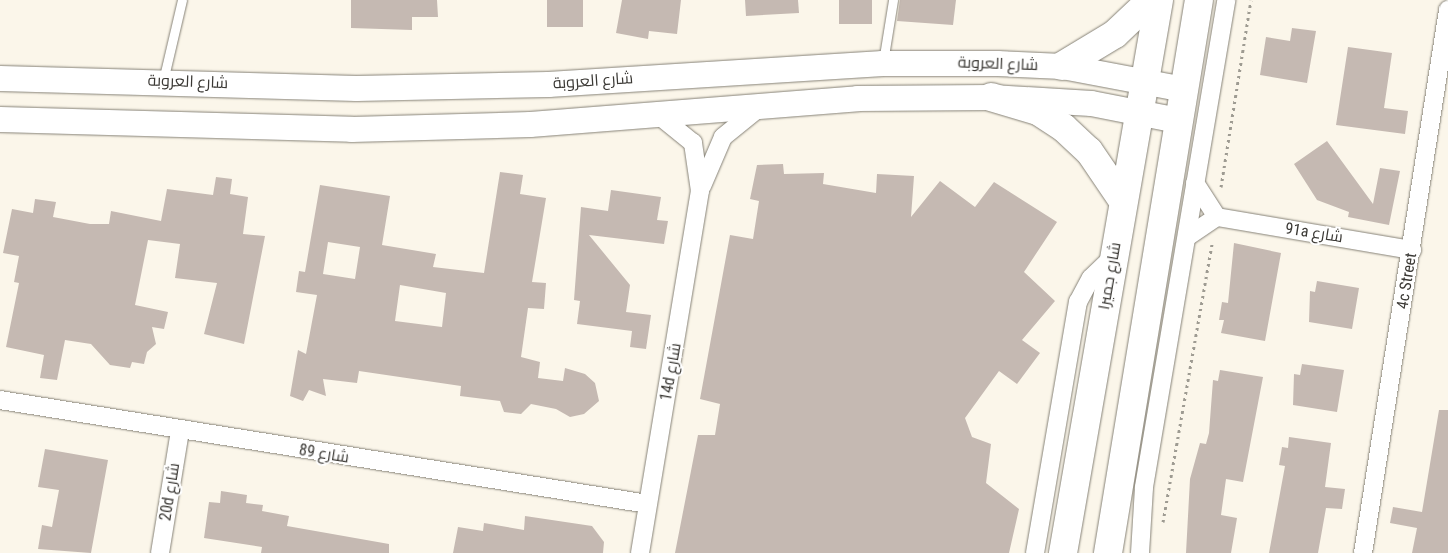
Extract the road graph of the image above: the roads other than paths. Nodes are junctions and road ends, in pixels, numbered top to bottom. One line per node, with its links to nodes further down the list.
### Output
1 (182, 0): 11 (lane)
2 (893, 0): 8 (lane)
3 (1151, 0): 9 (main road)
4 (1159, 0): 12 (main road, شارع جميرا)
5 (1199, 0): 13 (main road)
6 (1226, 0): 20 (street)
7 (1448, 10): 25 (street, 4c Street)
8 (882, 63): 9 (main road, شارع العروبة); 11 (main road, شارع العروبة)
9 (1062, 66): 12 (main road, شارع العروبة)
10 (0, 78): 11 (main road, شارع العروبة)
11 (163, 81)
12 (1144, 81): 13 (main road, شارع العروبة); 16 (main road, شارع جميرا)
13 (1184, 89): 19 (main road)
14 (991, 97): 15 (main road, شارع العروبة); 16 (main road, شارع العروبة); 22 (main road)
15 (763, 105): 17 (main road, شارع العروبة); 21 (street, 14d شارع)
16 (1138, 112): 19 (main road, شارع العروبة); 22 (main road, شارع جميرا)
17 (656, 113): 18 (main road, شارع العروبة); 21 (street, 14d شارع)
18 (0, 119)
19 (1178, 120): 34 (main road)
20 (1196, 183): 23 (street); 24 (street)
21 (700, 191): 29 (street, 14d شارع)
22 (1123, 201): 26 (main road, شارع جميرا)
23 (1217, 217): 24 (street); 25 (street, 91a شارع)
24 (1186, 236): 35 (street)
25 (1412, 250): 36 (street, 4c Street)
26 (1113, 257): 32 (street); 33 (main road, شارع جميرا)
27 (0, 400): 28 (street, شارع 89)
28 (180, 431): 29 (street, شارع 89); 30 (street, 20d شارع)
29 (648, 504): 31 (street, 14d شارع)
30 (160, 553)
31 (640, 553)
32 (1035, 553)
33 (1063, 553)
34 (1108, 553)
35 (1140, 553)
36 (1363, 553)

